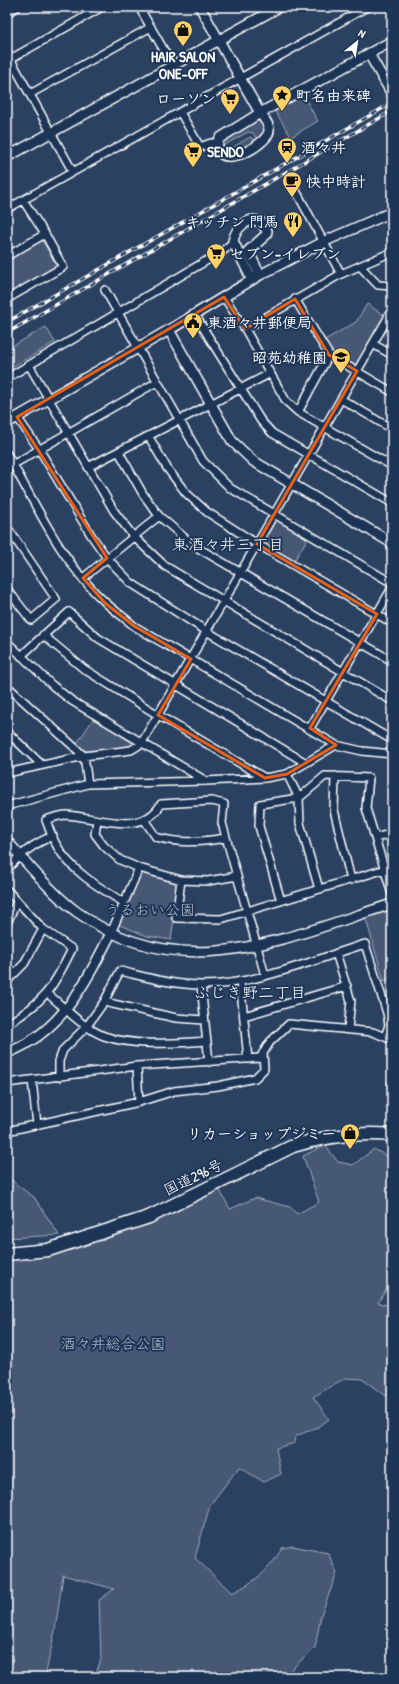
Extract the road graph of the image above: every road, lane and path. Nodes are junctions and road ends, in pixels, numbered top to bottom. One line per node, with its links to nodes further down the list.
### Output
1 (17, 7): 8 (street)
2 (102, 7): 13 (street)
3 (140, 7): 9 (street)
4 (200, 7): 10 (street)
5 (278, 7): 7 (street)
6 (367, 7): 15 (street)
7 (264, 10): 10 (street)
8 (7, 13)
9 (151, 27): 14 (street); 17 (street)
10 (218, 40): 14 (street); 15 (street)
11 (392, 41): 12 (street)
12 (369, 54): 16 (street); 20 (street)
13 (8, 58): 17 (street)
14 (173, 66): 21 (street)
15 (239, 78): 19 (street); 20 (street)
16 (388, 80): 18 (street)
17 (30, 94): 21 (street)
18 (392, 94)
19 (180, 112): 22 (street); 24 (street)
20 (260, 114): 22 (street); 22 (street)
21 (52, 133): 23 (street); 24 (street)
22 (217, 143)
23 (7, 157)
24 (73, 172): 26 (street)
25 (296, 191): 31 (street)
26 (23, 200): 27 (street); 29 (street)
27 (7, 209)
28 (392, 212): 31 (street)
29 (45, 234): 33 (street); 41 (street)
30 (233, 242): 36 (street); 37 (street); 43 (street)
31 (323, 242): 35 (street); 36 (street)
32 (392, 252): 34 (street)
33 (7, 256)
34 (360, 266): 35 (street); 38 (street)
35 (341, 274): 42 (street)
36 (260, 275): 37 (street)
37 (252, 280): 40 (street)
38 (392, 286)
39 (105, 290): 43 (street)
40 (224, 297): 44 (street); 46 (street)
41 (7, 299)
42 (295, 299): 46 (street); 50 (street)
43 (118, 313): 49 (street); 52 (street)
44 (195, 315): 47 (street); 57 (street)
45 (391, 317): 48 (street)
46 (245, 329): 54 (street)
47 (169, 330): 49 (street); 61 (street)
48 (373, 344): 51 (street); 53 (street)
49 (137, 347): 56 (street); 60 (street)
50 (329, 355): 53 (street); 62 (street)
51 (392, 355)
52 (29, 365): 55 (street); 60 (street)
53 (357, 371): 58 (street); 59 (street)
54 (269, 374): 57 (street); 62 (street)
55 (7, 378)
56 (157, 382): 64 (street); 68 (street)
57 (241, 388): 61 (street); 73 (street)
58 (392, 392)
59 (341, 399): 66 (street); 67 (street)
60 (49, 400): 63 (street); 68 (street)
61 (210, 404): 64 (street); 77 (street)
62 (298, 412): 66 (street)
63 (17, 417): 65 (street); 70 (street)
64 (179, 420): 69 (street); 79 (street)
65 (7, 423)
66 (326, 428): 73 (street); 75 (street)
67 (392, 429)
68 (68, 432): 70 (street); 76 (street)
69 (149, 437): 71 (street); 84 (street)
70 (39, 449): 74 (street); 85 (street)
71 (119, 452): 76 (street); 80 (street)
72 (7, 454): 74 (street)
73 (310, 455): 77 (street); 78 (street)
74 (10, 466): 87 (street)
75 (392, 466)
76 (88, 467): 82 (street)
77 (292, 484): 79 (street); 83 (street)
78 (392, 503)
79 (275, 514): 84 (street); 88 (street)
80 (159, 516): 82 (street); 86 (street)
81 (7, 527): 90 (street)
82 (133, 536): 85 (street); 91 (street)
83 (392, 543)
84 (257, 544): 86 (street); 92 (street)
85 (107, 558): 87 (street); 94 (street)
86 (240, 573): 91 (street); 96 (street)
87 (83, 578): 99 (street)
88 (392, 583)
89 (392, 588): 92 (street)
90 (7, 589)
91 (225, 602): 94 (street); 101 (street)
92 (377, 614): 93 (street); 96 (street)
93 (392, 623)
94 (208, 632): 99 (street); 104 (street)
95 (43, 635): 98 (street); 103 (street); 106 (street)
96 (360, 642): 100 (street); 101 (street)
97 (8, 644): 98 (street)
98 (21, 656): 110 (street)
99 (191, 659): 103 (street); 107 (street)
100 (392, 661)
101 (343, 672): 104 (street); 105 (street)
102 (7, 686): 113 (street)
103 (175, 686): 106 (street); 114 (street)
104 (326, 701): 107 (street); 109 (street)
105 (392, 701)
106 (158, 715): 110 (street); 119 (street)
107 (310, 728): 111 (street)
108 (7, 732): 115 (street)
109 (392, 740)
110 (141, 744): 113 (street); 120 (street)
111 (336, 745): 112 (street); 114 (street)
112 (392, 754)
113 (84, 756): 115 (street); 121 (street)
114 (306, 763): 117 (street)
115 (42, 765): 116 (street)
116 (7, 773)
117 (288, 774): 119 (street); 122 (street)
118 (335, 776): 122 (street); 129 (street); 138 (street)
119 (265, 778): 120 (street)
120 (206, 781): 121 (street)
121 (88, 784): 123 (street)
122 (299, 798): 139 (street); 142 (street)
123 (7, 806)
124 (97, 820): 125 (street); 127 (street); 132 (street)
125 (145, 820): 128 (street); 128 (street)
126 (392, 833): 129 (street)
127 (53, 836): 131 (street); 144 (street)
128 (226, 838): 136 (street)
129 (376, 838): 135 (street)
130 (7, 841): 131 (street)
131 (20, 855): 134 (street); 149 (street)
132 (139, 868): 137 (street); 144 (street)
133 (392, 868): 135 (street)
134 (7, 869)
135 (384, 870): 138 (street); 141 (street)
136 (237, 876): 137 (street); 146 (street)
137 (181, 880): 146 (street)
138 (352, 880): 139 (street)
139 (319, 889): 142 (street)
140 (7, 890): 143 (street)
141 (392, 894)
142 (281, 900): 146 (street)
143 (17, 901): 147 (street); 148 (street)
144 (123, 902): 149 (street)
145 (392, 904): 150 (street)
146 (247, 911): 150 (street)
147 (7, 923)
148 (43, 929): 153 (street); 157 (street)
149 (111, 933): 150 (street); 159 (street)
150 (257, 946): 152 (street)
151 (336, 953): 152 (street); 156 (street); 165 (street)
152 (265, 975): 154 (street)
153 (7, 981)
154 (240, 981): 155 (street); 160 (street)
155 (201, 985): 158 (street); 161 (street)
156 (347, 986): 160 (street); 164 (street)
157 (47, 993): 159 (street); 162 (street)
158 (104, 1002): 161 (street); 163 (street)
159 (67, 1009): 163 (street); 167 (street)
160 (244, 1016): 169 (street)
161 (204, 1020): 166 (street)
162 (7, 1024)
163 (87, 1026): 166 (street); 172 (street)
164 (348, 1029): 165 (street); 168 (street)
165 (388, 1038)
166 (207, 1041): 170 (street)
167 (7, 1053)
168 (264, 1053): 169 (street); 175 (street)
169 (248, 1059): 170 (street)
170 (210, 1062): 171 (street)
171 (137, 1066): 172 (street); 175 (street)
172 (59, 1077): 173 (street)
173 (32, 1080): 174 (street); 176 (street)
174 (7, 1083)
175 (139, 1102): 176 (street)
176 (37, 1125): 177 (street)
177 (7, 1131)
178 (392, 1135): 179 (highway, 国道296号)
179 (8, 1256)

